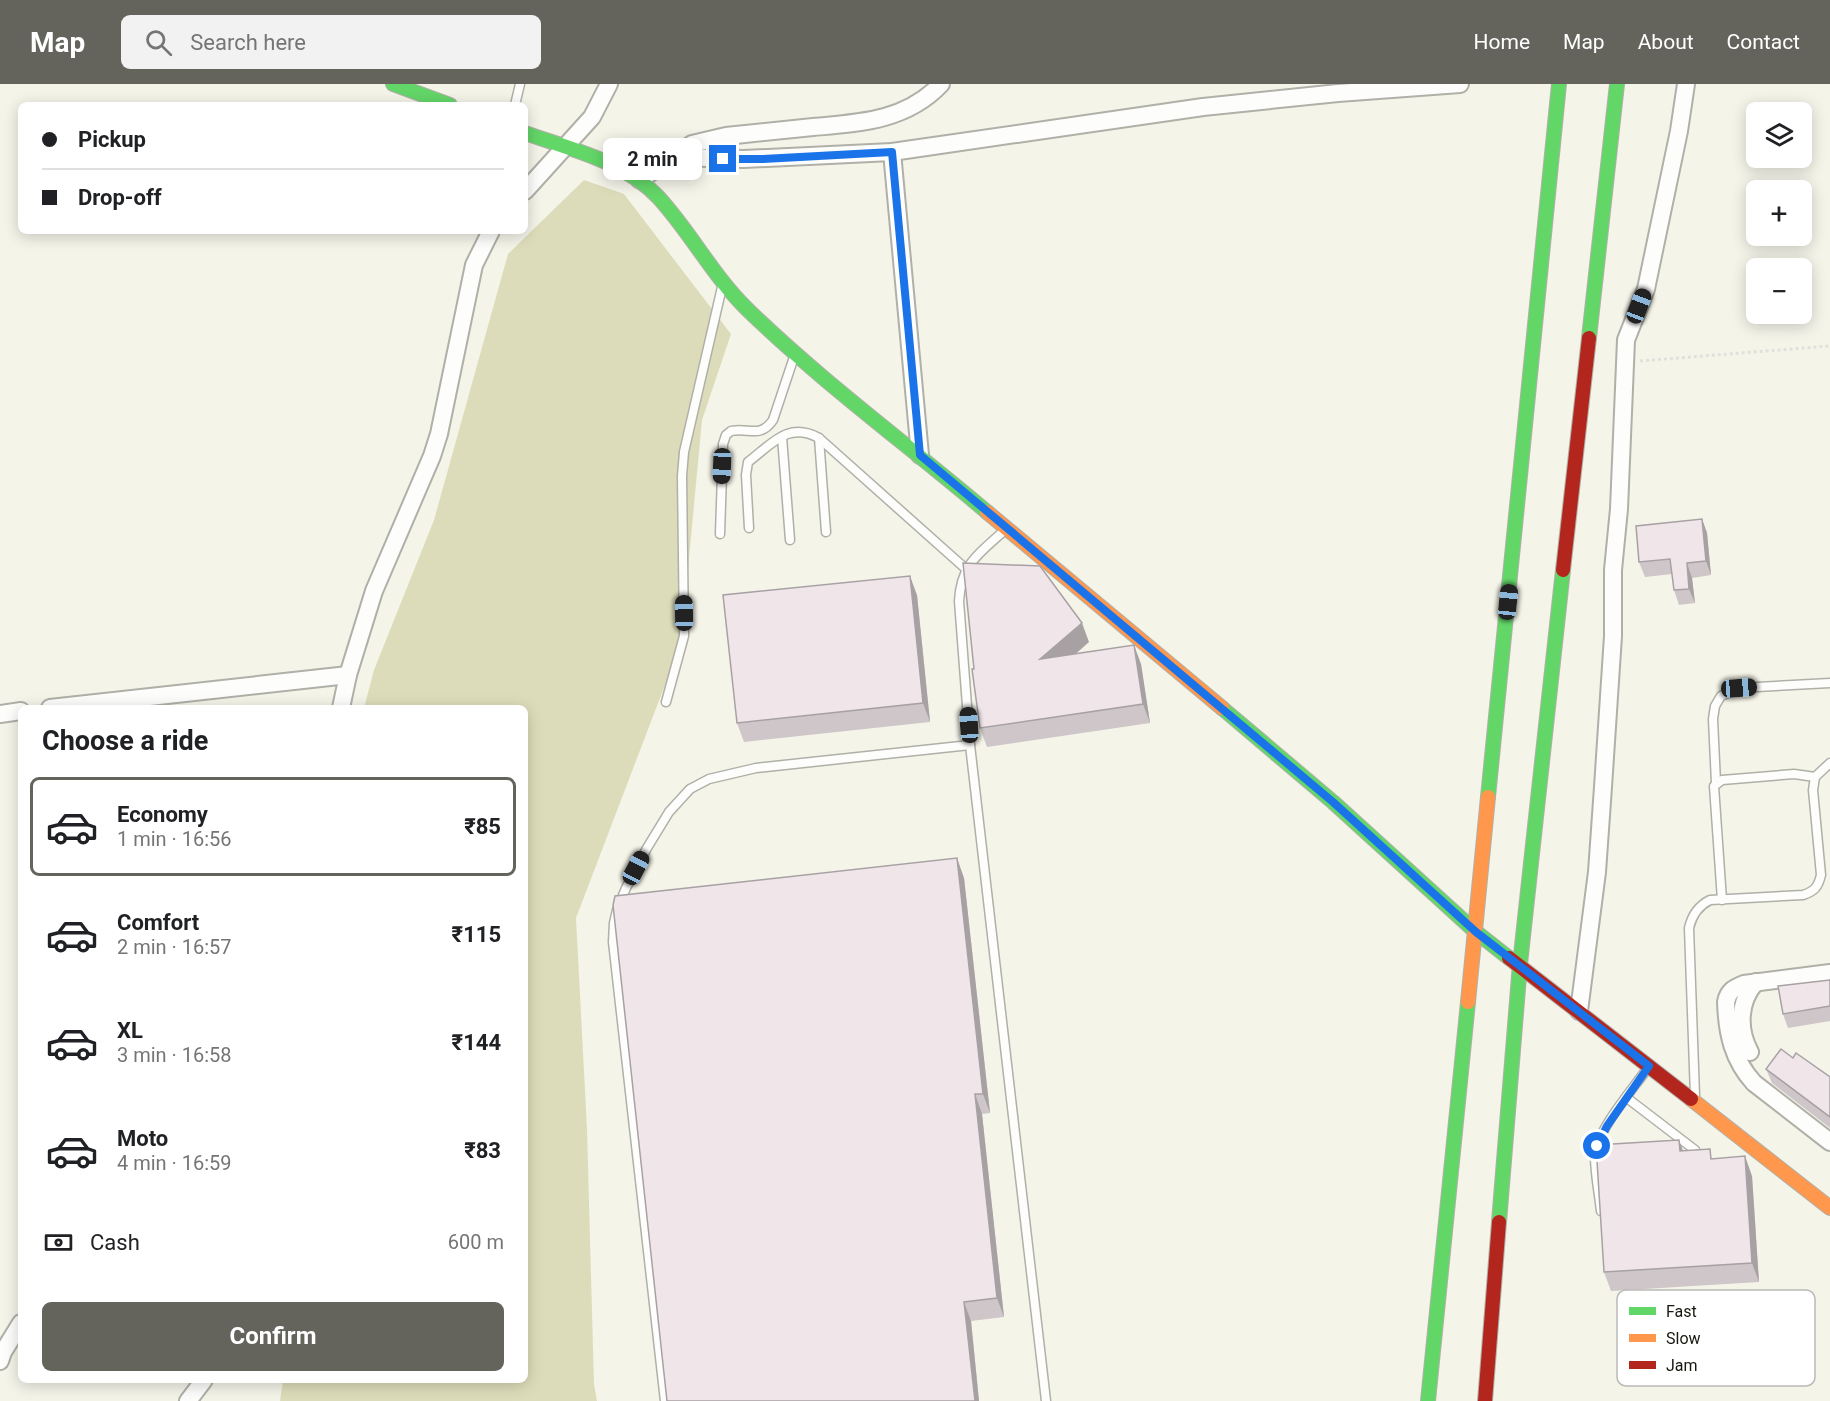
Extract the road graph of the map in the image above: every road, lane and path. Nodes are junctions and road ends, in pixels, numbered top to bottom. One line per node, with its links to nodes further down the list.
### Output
1 (393, 84): 9 (street)
2 (520, 84): 10 (lane)
3 (609, 84): 12 (street)
4 (940, 84): 14 (street)
5 (1460, 84): 13 (street)
6 (1559, 84): 43 (street)
7 (1617, 84): 44 (street)
8 (1686, 84): 21 (street)
9 (442, 102)
10 (516, 102)
11 (528, 134): 12 (street)
12 (564, 148): 15 (street); 16 (street)
13 (892, 152): 14 (street); 24 (street)
14 (672, 157): 15 (street)
15 (640, 180): 18 (street)
16 (528, 187)
17 (490, 234): 31 (street)
18 (723, 282): 20 (street); 33 (lane)
19 (1830, 346): 21 (path)
20 (796, 353): 24 (street); 28 (lane)
21 (1625, 362): 47 (street)
22 (782, 437): 23 (lane); 25 (lane); 29 (lane)
23 (819, 438): 27 (lane); 30 (lane)
24 (920, 455): 26 (street)
25 (749, 528)
26 (1006, 529): 30 (lane); 43 (street)
27 (826, 532)
28 (720, 534)
29 (790, 540)
30 (966, 569): 38 (lane)
31 (348, 675): 34 (street); 35 (street)
32 (1830, 683): 41 (lane)
33 (666, 702)
34 (77, 705)
35 (342, 705)
36 (18, 711): 37 (street)
37 (0, 714)
38 (970, 745): 60 (lane); 61 (lane)
39 (1830, 763): 40 (lane)
40 (1815, 777): 41 (lane); 42 (lane)
41 (1716, 783): 42 (lane)
42 (1722, 900): 51 (lane)
43 (1476, 932): 44 (street); 62 (street)
44 (1520, 964): 47 (street); 63 (street)
45 (1830, 973): 46 (street)
46 (1756, 982): 48 (street); 52 (street)
47 (1579, 1011): 49 (street)
48 (1750, 1052)
49 (1649, 1066): 50 (lane); 51 (street)
50 (1627, 1098): 53 (lane); 55 (lane)
51 (1695, 1102): 54 (street)
52 (1830, 1142)
53 (1695, 1150)
54 (1830, 1208)
55 (1601, 1214)
56 (18, 1328): 57 (street)
57 (1, 1353)
58 (202, 1383): 59 (street)
59 (188, 1401)
60 (665, 1401)
61 (1046, 1401)
62 (1428, 1401)
63 (1485, 1401)

